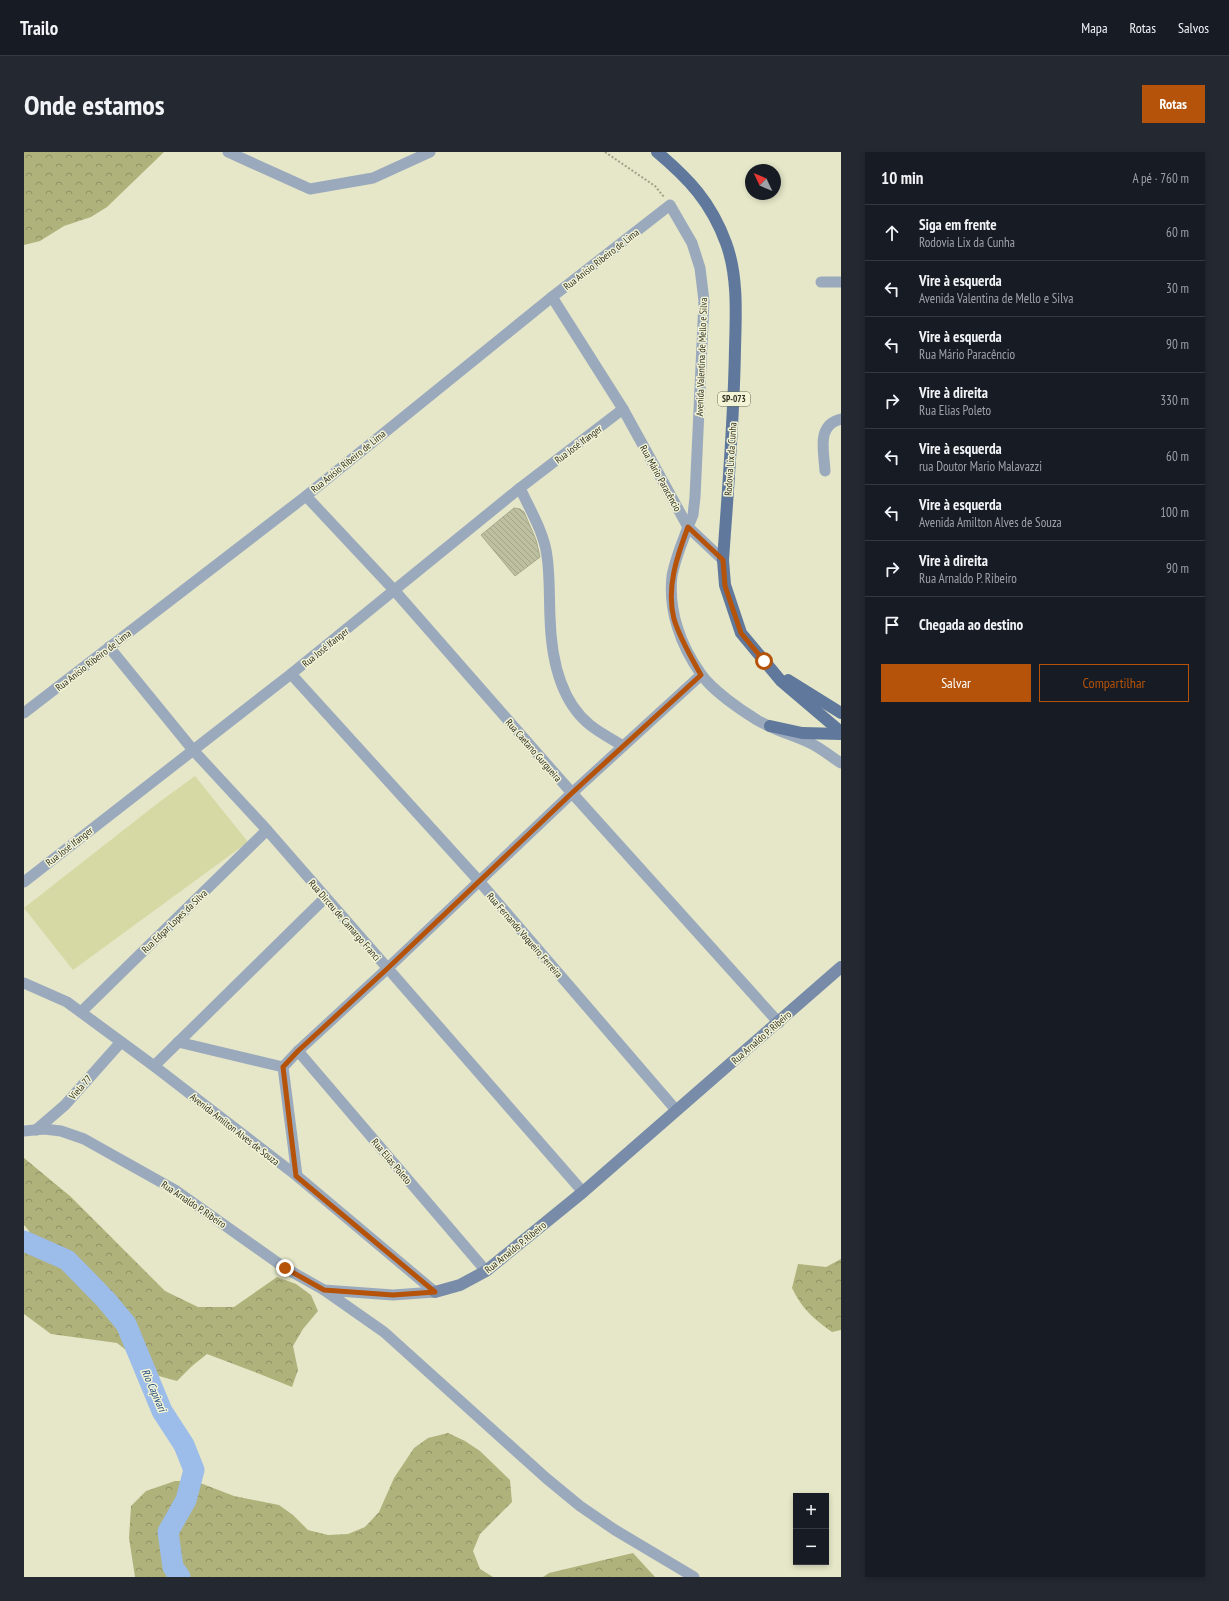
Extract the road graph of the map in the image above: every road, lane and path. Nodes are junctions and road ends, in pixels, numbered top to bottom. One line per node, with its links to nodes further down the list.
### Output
1 (228, 152): 2 (street)
2 (430, 152)
3 (605, 152): 5 (path)
4 (657, 152): 15 (main road, Rodovia Lix da Cunha / SP-073)
5 (670, 205): 8 (street, Rua Anísio Ribeiro de Lima); 14 (street, Avenida Valentina de Mello e Silva)
6 (820, 282): 7 (street)
7 (841, 282)
8 (552, 297): 9 (street, Rua Mário Paracêncio); 13 (street, Rua Anísio Ribeiro de Lima)
9 (623, 409): 12 (street, Rua José Ifanger); 14 (street, Rua Mário Paracêncio)
10 (841, 419): 11 (street)
11 (825, 472)
12 (520, 488): 16 (street, Rua José Ifanger); 25 (street)
13 (306, 496): 16 (street, Rua Caetano Gurgueira); 17 (street, Rua Anísio Ribeiro de Lima)
14 (688, 527): 15 (street); 20 (street)
15 (723, 560): 18 (main road, Rodovia Lix da Cunha / SP-073)
16 (394, 590): 19 (street, Rua José Ifanger); 28 (street, Rua Caetano Gurgueira)
17 (109, 647): 21 (street, Rua Anísio Ribeiro de Lima); 26 (street, Rua Dirceu de Camargo Franci)
18 (764, 661): 22 (main road, Rodovia Lix da Cunha / SP-073); 24 (main road, Rodovia Lix da Cunha / SP-073)
19 (292, 674): 26 (street, Rua José Ifanger); 30 (street, Rua Fernando Vaqueiro Ferreira)
20 (701, 675): 23 (street); 25 (street)
21 (24, 713)
22 (841, 713)
23 (770, 726): 24 (main road); 27 (street)
24 (841, 733)
25 (623, 746): 28 (street)
26 (194, 750): 29 (street, Rua Dirceu de Camargo Franci); 31 (street, Rua José Ifanger)
27 (841, 763)
28 (572, 793): 30 (street); 37 (street, Rua Caetano Gurgueira)
29 (267, 830): 32 (street, Rua Dirceu de Camargo Franci); 36 (street, Rua Edgar Lopes da Silva)
30 (479, 881): 34 (street); 43 (street, Rua Fernando Vaqueiro Ferreira)
31 (24, 882)
32 (325, 898): 34 (street, Rua Dirceu de Camargo Franci); 39 (street)
33 (841, 967): 37 (street, Rua Arnaldo P. Ribeiro)
34 (388, 968): 40 (street); 47 (street, Rua Dirceu de Camargo Franci)
35 (24, 983): 36 (street, Avenida Amilton Alves de Souza)
36 (81, 1012): 38 (street, Avenida Amilton Alves de Souza)
37 (779, 1023): 43 (street, Rua Arnaldo P. Ribeiro)
38 (121, 1042): 41 (street, Avenida Amilton Alves de Souza); 44 (street, Viela 77)
39 (178, 1042): 41 (street); 42 (street)
40 (298, 1051): 42 (street); 48 (street, Rua Elias Poleto)
41 (154, 1066): 46 (street, Avenida Amilton Alves de Souza)
42 (283, 1067): 46 (street)
43 (676, 1110): 47 (street, Rua Arnaldo P. Ribeiro)
44 (36, 1130): 45 (street, Rua Arnaldo P. Ribeiro); 49 (street, Rua Arnaldo P. Ribeiro)
45 (24, 1131)
46 (296, 1176): 50 (street, Avenida Amilton Alves de Souza)
47 (583, 1192): 48 (street, Rua Arnaldo P. Ribeiro)
48 (486, 1271): 50 (street, Rua Arnaldo P. Ribeiro)
49 (324, 1290): 50 (street, Rua Arnaldo P. Ribeiro); 51 (street)
50 (435, 1292)
51 (694, 1577)

